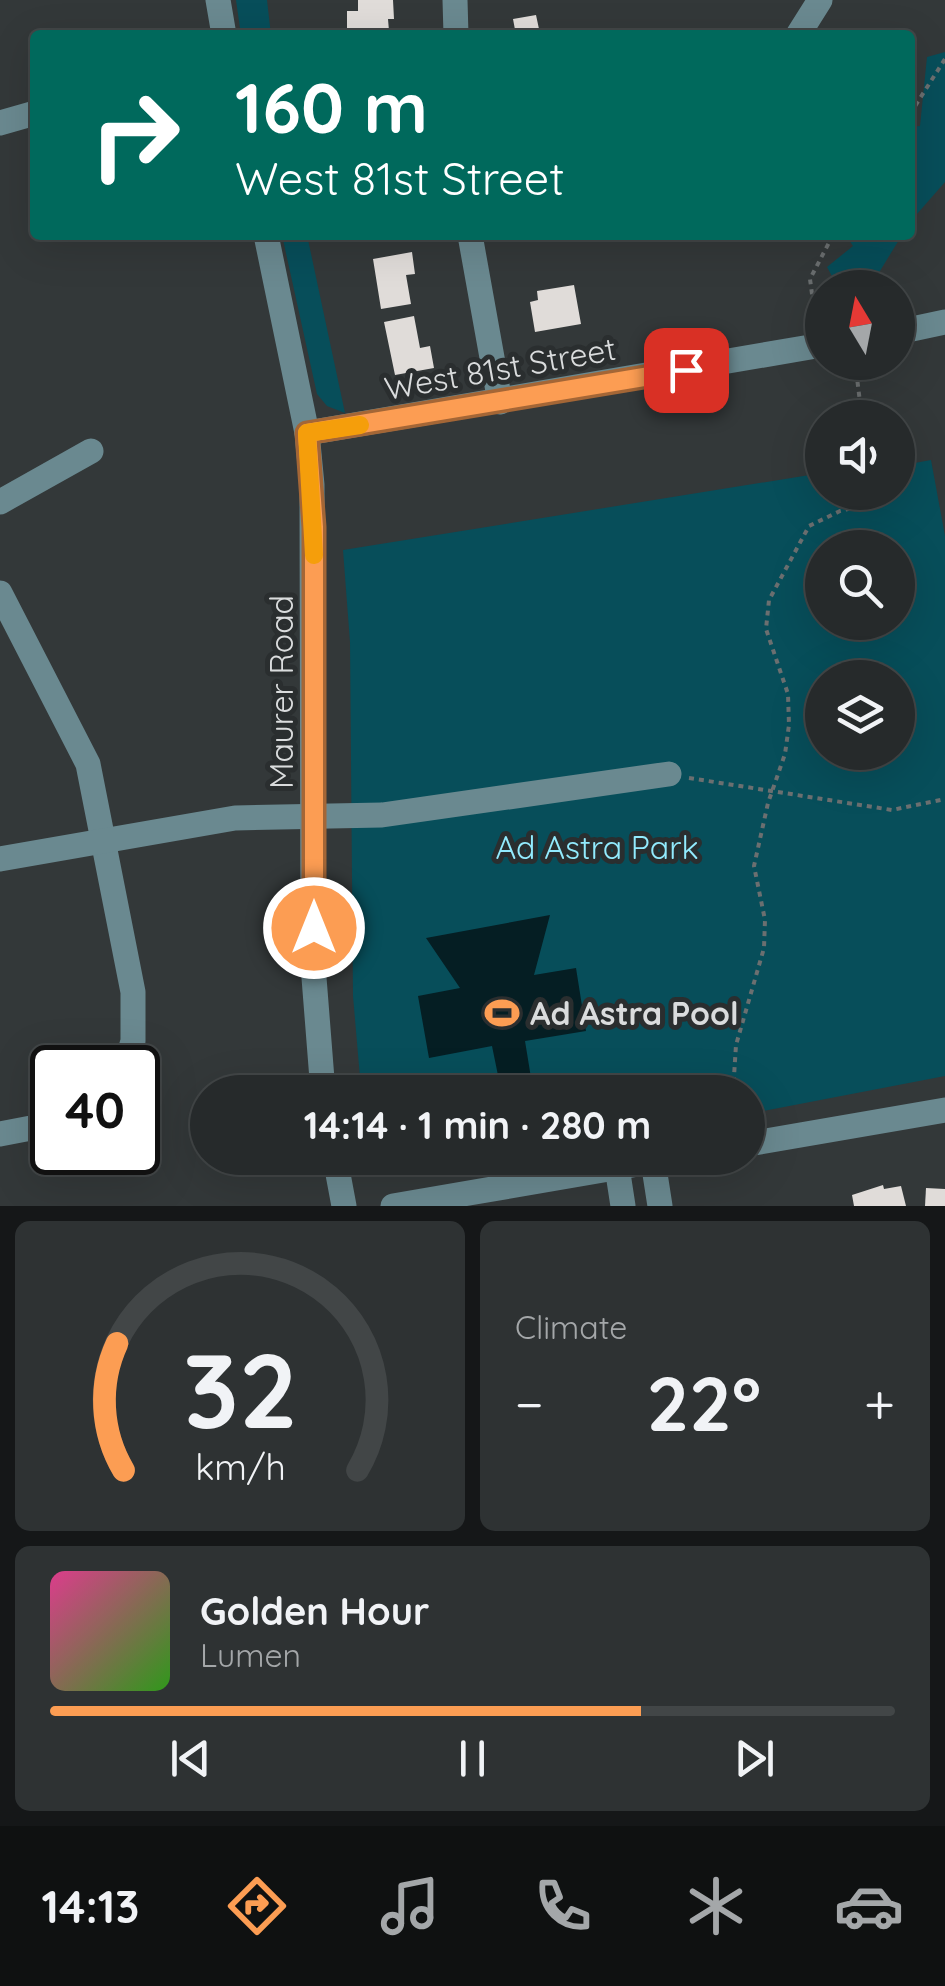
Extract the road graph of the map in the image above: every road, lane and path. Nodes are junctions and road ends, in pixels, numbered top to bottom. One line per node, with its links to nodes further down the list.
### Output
1 (218, 0): 4 (street)
2 (454, 0): 5 (street)
3 (820, 0): 6 (street)
4 (223, 30)
5 (456, 30)
6 (801, 30)
7 (945, 58): 8 (path)
8 (915, 106)
9 (30, 114): 10 (street)
10 (0, 123)
11 (267, 240): 19 (street, Maurer Road)
12 (471, 240): 18 (street)
13 (830, 240): 14 (path)
14 (815, 270)
15 (945, 322): 16 (street)
16 (915, 328)
17 (805, 348): 18 (street, West 81st Street)
18 (500, 402): 19 (street, West 81st Street)
19 (307, 433): 27 (street, Maurer Road)
20 (91, 451): 21 (street)
21 (0, 502)
22 (840, 510): 25 (path)
23 (0, 593): 28 (street)
24 (668, 774): 25 (path); 27 (street)
25 (772, 791): 26 (path); 32 (path)
26 (945, 800)
27 (314, 815): 28 (street); 31 (street, Maurer Road)
28 (106, 841): 29 (street); 30 (street)
29 (0, 859)
30 (132, 1045)
31 (322, 1075)
32 (734, 1075)
33 (945, 1110): 36 (street)
34 (30, 1128): 35 (street)
35 (0, 1134)
36 (765, 1141)
37 (338, 1175): 41 (street)
38 (570, 1175): 42 (street)
39 (618, 1175): 43 (street)
40 (662, 1175): 44 (street)
41 (344, 1206)
42 (392, 1206)
43 (624, 1206)
44 (660, 1206)

